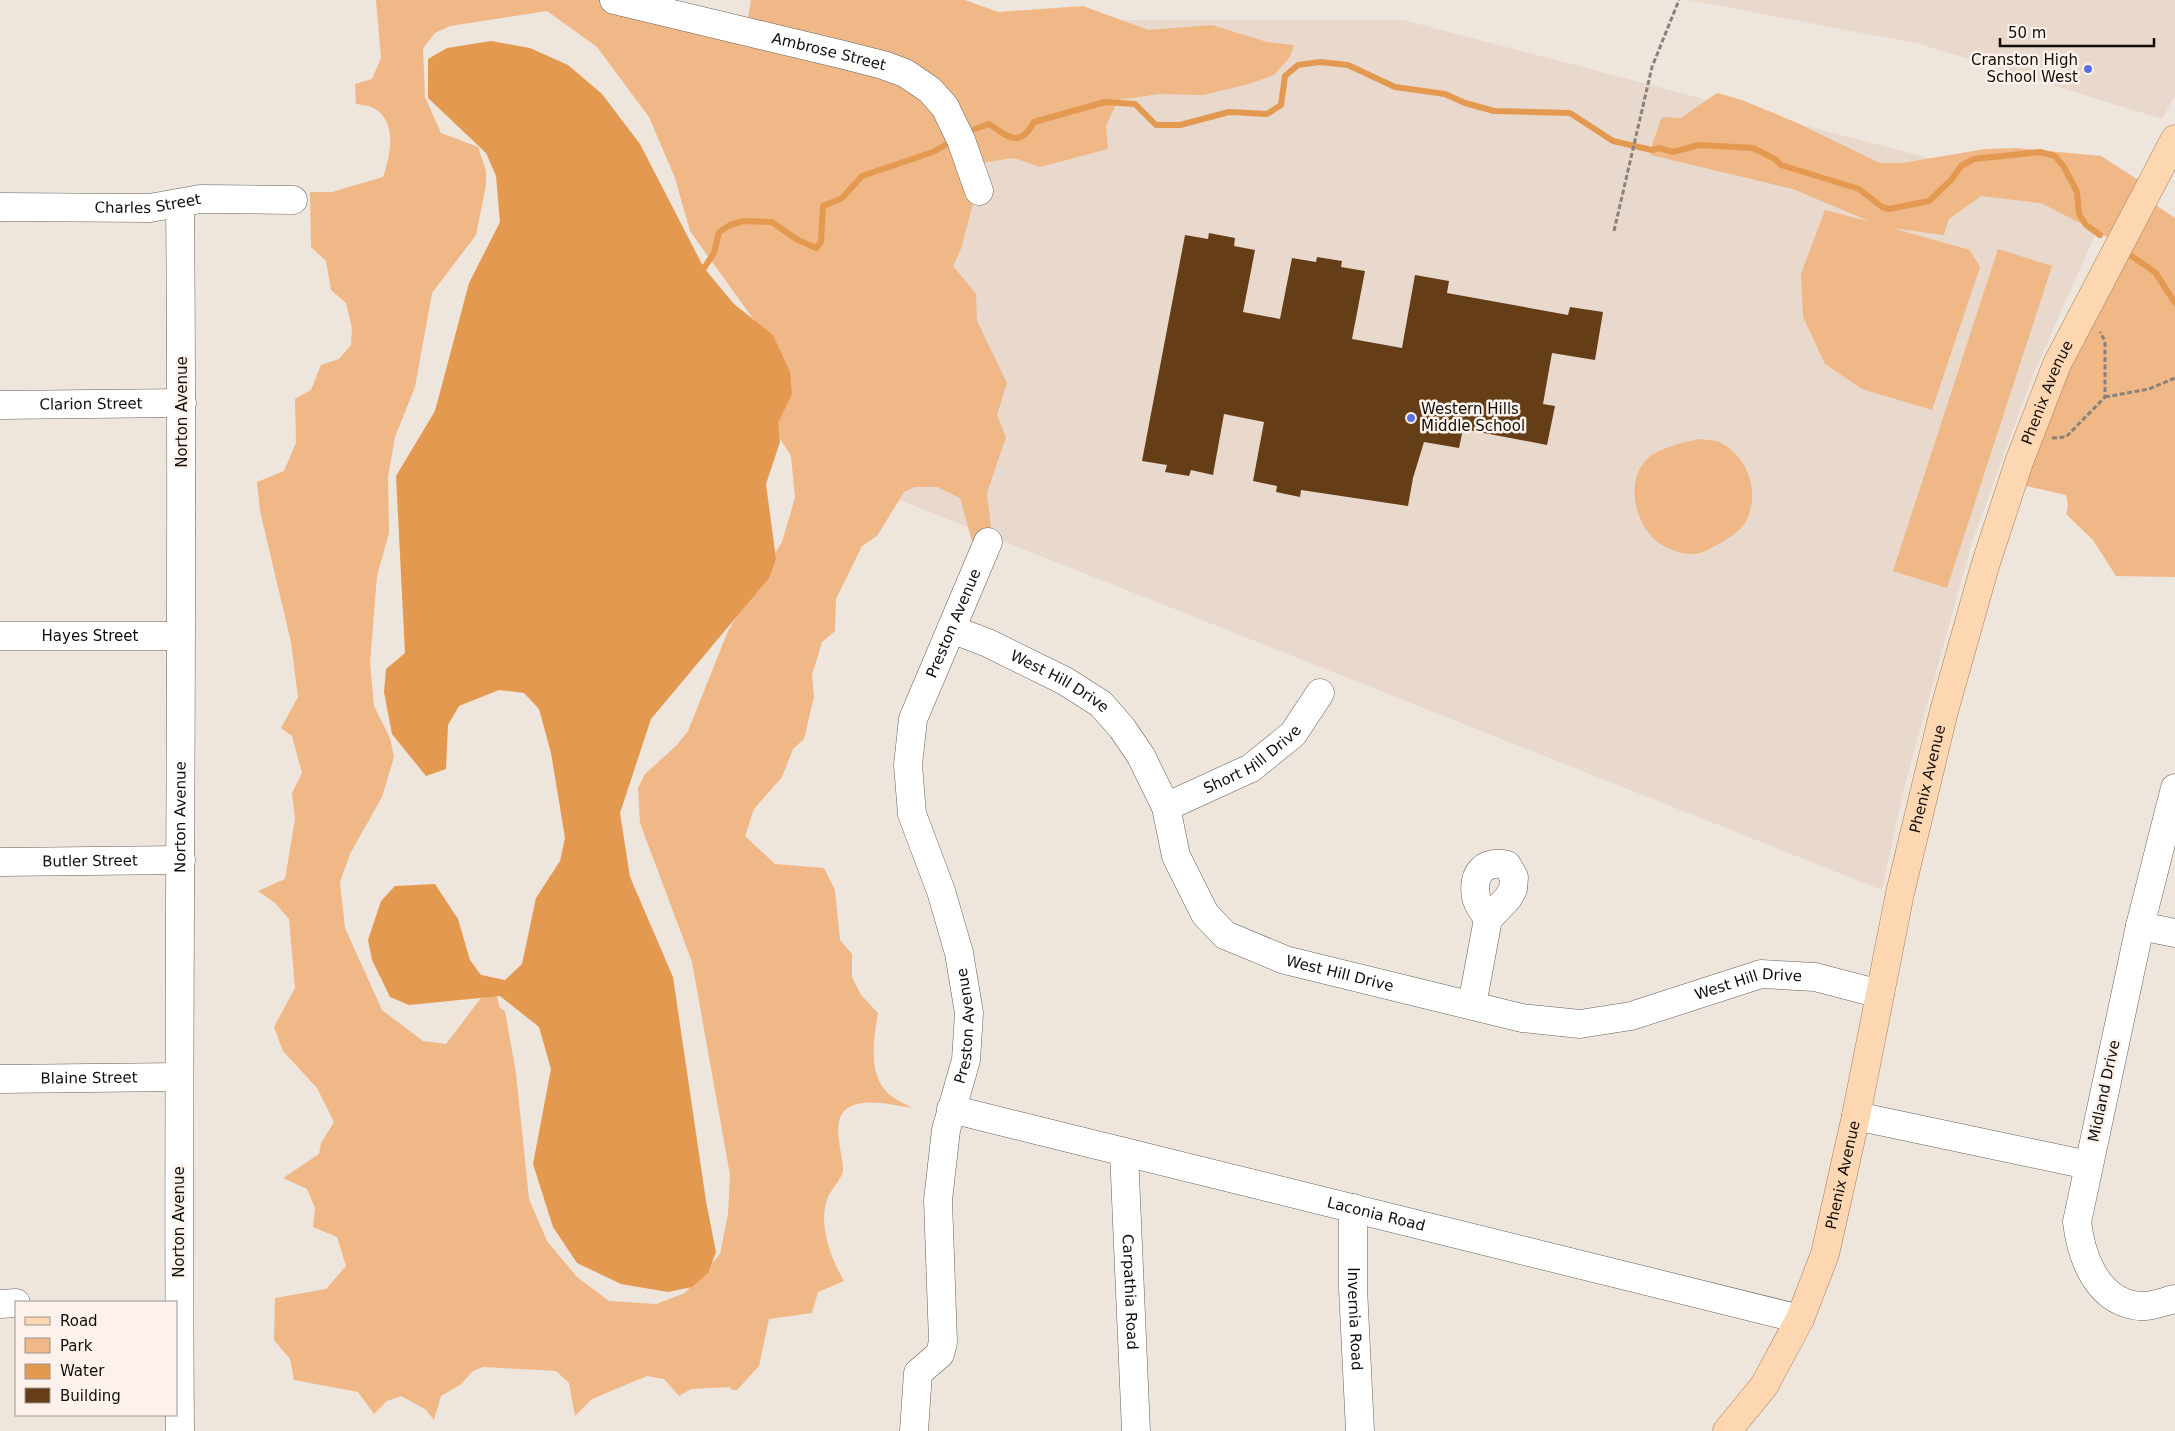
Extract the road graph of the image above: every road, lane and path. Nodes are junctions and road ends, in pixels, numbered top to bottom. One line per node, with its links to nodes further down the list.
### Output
1 (614, 0): 4 (street, Ambrose Street)
2 (1679, 0): 8 (path)
3 (2175, 139): 9 (main road, Phenix Avenue)
4 (979, 191)
5 (293, 200): 6 (street, Charles Street)
6 (180, 203): 7 (street, Charles Street); 12 (street, Norton Avenue)
7 (0, 207)
8 (1614, 231)
9 (2085, 311): 11 (path); 14 (main road, Phenix Avenue)
10 (2175, 378): 11 (path)
11 (2105, 397): 14 (path)
12 (182, 402): 13 (street, Clarion Street); 18 (street, Norton Avenue)
13 (0, 405)
14 (2027, 441): 27 (main road, Phenix Avenue)
15 (988, 542): 16 (street, Preston Avenue)
16 (951, 629): 21 (street, West Hill Drive); 31 (street, Preston Avenue)
17 (0, 636): 18 (street, Hayes Street)
18 (180, 636): 22 (street, Norton Avenue)
19 (1320, 693): 21 (street, Short Hill Drive)
20 (2175, 788): 25 (street, Midland Drive)
21 (1166, 807): 28 (street, West Hill Drive)
22 (181, 860): 23 (street, Butler Street); 29 (street, Norton Avenue)
23 (0, 862)
24 (1488, 918): 28 (street)
25 (2140, 926): 26 (street); 34 (street, Midland Drive)
26 (2175, 933)
27 (1880, 994): 28 (street, West Hill Drive); 32 (main road, Phenix Avenue)
28 (1472, 1005)
29 (178, 1077): 30 (street, Blaine Street); 37 (street, Norton Avenue)
30 (0, 1079)
31 (951, 1109): 33 (street, Laconia Road); 42 (street, Preston Avenue)
32 (1856, 1116): 34 (street); 40 (main road, Phenix Avenue)
33 (1124, 1152): 35 (street, Laconia Road); 43 (street, Carpathia Road)
34 (2088, 1165): 36 (street, Midland Drive)
35 (1353, 1208): 40 (street, Laconia Road); 44 (street, Invernia Road)
36 (2175, 1299)
37 (178, 1303): 41 (street, Norton Avenue)
38 (0, 1304): 39 (street)
39 (15, 1304)
40 (1800, 1319): 45 (main road, Phenix Avenue)
41 (180, 1431)
42 (914, 1431)
43 (1136, 1431)
44 (1360, 1431)
45 (1727, 1431)

